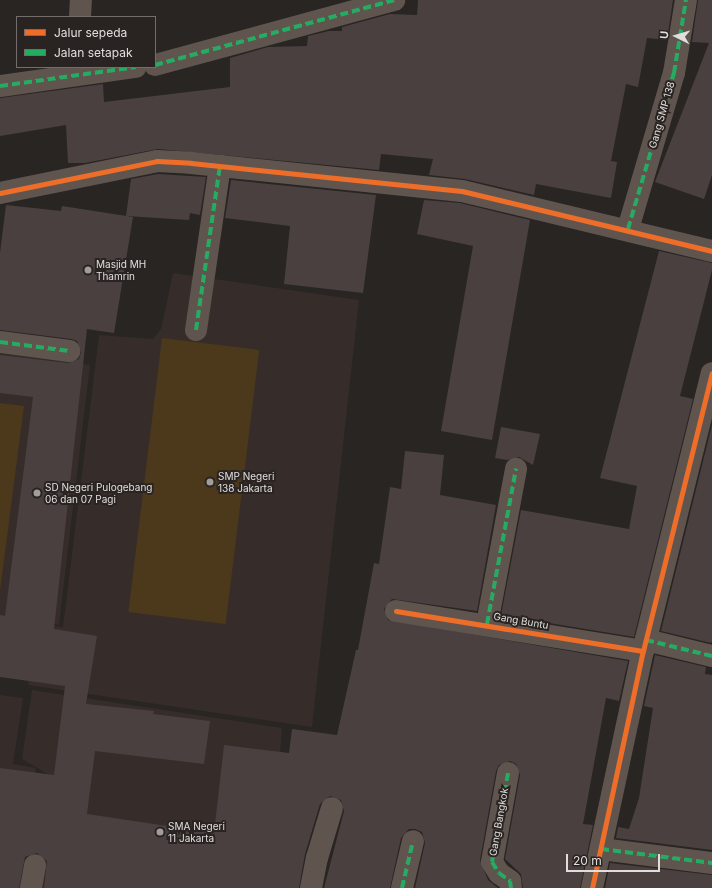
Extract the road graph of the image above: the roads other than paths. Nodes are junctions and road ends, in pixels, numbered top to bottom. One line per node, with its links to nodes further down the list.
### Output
1 (81, 0): 4 (street)
2 (394, 0): 5 (street)
3 (686, 0): 10 (street, Gang SMP 138)
4 (80, 16)
5 (156, 65)
6 (129, 68): 7 (street)
7 (0, 86)
8 (220, 166): 9 (street); 10 (street); 12 (street)
9 (0, 193)
10 (628, 229): 11 (street)
11 (712, 250)
12 (196, 330)
13 (0, 342): 14 (street)
14 (69, 351)
15 (712, 373): 19 (street)
16 (516, 469): 18 (street)
17 (396, 611): 18 (street, Gang Buntu)
18 (487, 624): 19 (street, Gang Buntu)
19 (645, 646): 20 (street, Gang Buntu); 24 (street)
20 (712, 656)
21 (508, 773): 30 (street, Gang Bangkok)
22 (332, 808): 28 (street)
23 (413, 841): 29 (street)
24 (601, 849): 25 (street); 31 (street)
25 (712, 863)
26 (35, 865): 27 (street)
27 (31, 888)
28 (311, 888)
29 (402, 888)
30 (511, 888)
31 (592, 888)

